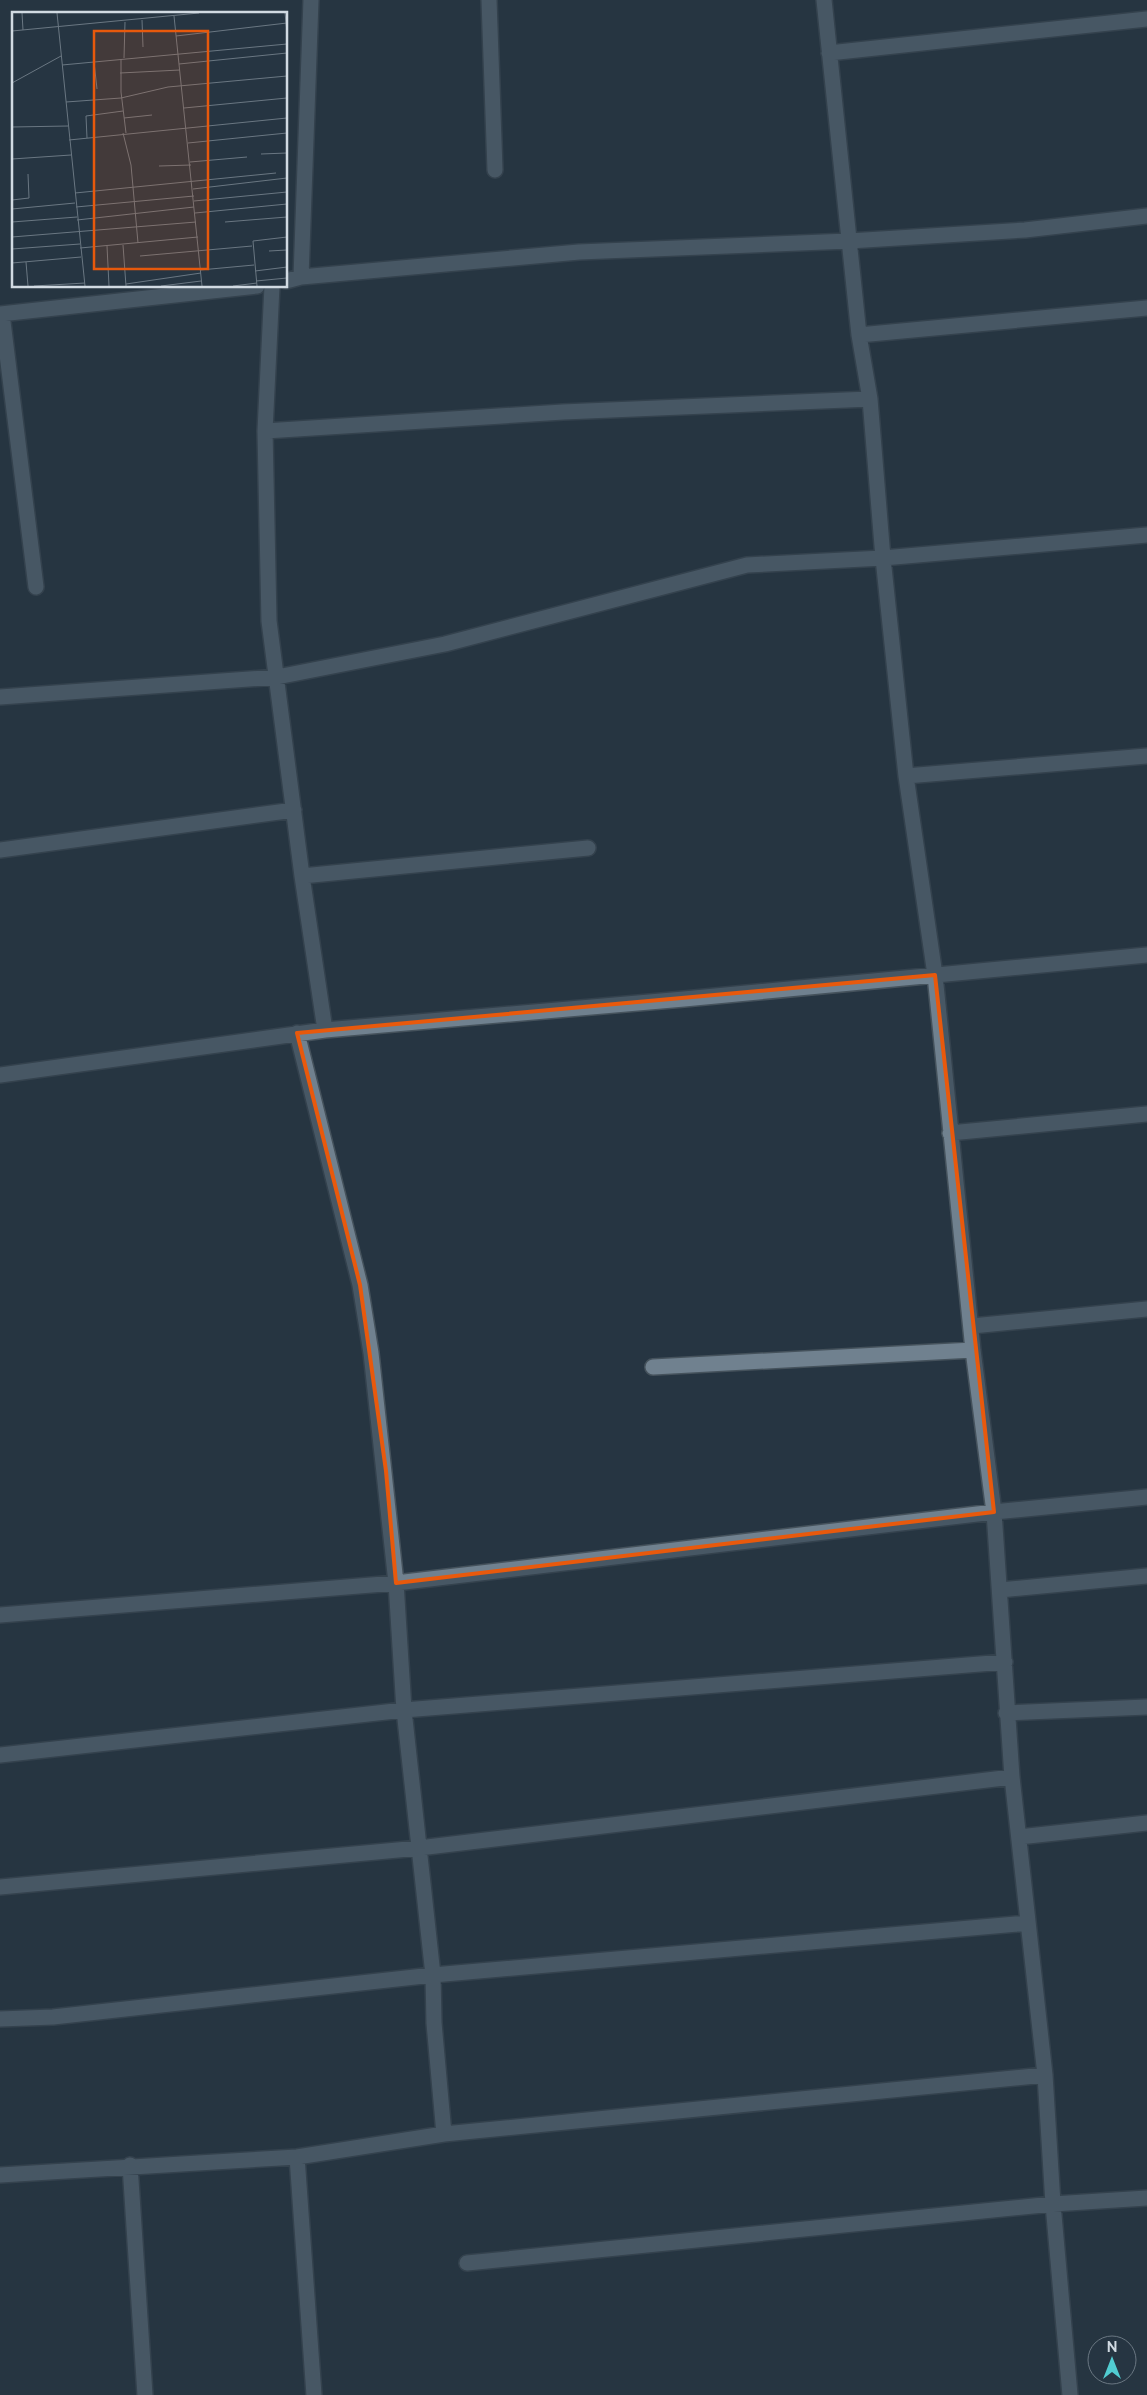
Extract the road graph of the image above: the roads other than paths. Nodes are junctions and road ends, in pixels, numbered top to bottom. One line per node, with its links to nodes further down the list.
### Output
1 (311, 0): 9 (street)
2 (489, 0): 6 (street)
3 (824, 0): 5 (street)
4 (1147, 19): 5 (street)
5 (829, 53): 8 (street)
6 (495, 170)
7 (1147, 216): 8 (street)
8 (849, 240): 9 (street); 14 (street)
9 (294, 279)
10 (239, 288): 13 (street)
11 (272, 288): 16 (street)
12 (1147, 308): 14 (street)
13 (1, 314): 19 (street)
14 (859, 335): 15 (street)
15 (870, 399): 16 (street); 18 (street)
16 (265, 431): 20 (street)
17 (1147, 535): 18 (street)
18 (883, 558): 20 (street); 23 (street)
19 (36, 587)
20 (277, 677): 21 (street); 24 (street)
21 (0, 697)
22 (1147, 756): 23 (street)
23 (906, 776): 29 (street)
24 (294, 810): 26 (street); 27 (street)
25 (588, 848): 27 (street)
26 (0, 850)
27 (302, 876): 30 (street)
28 (1147, 955): 29 (street)
29 (934, 975): 30 (street); 34 (street)
30 (326, 1030): 31 (street)
31 (297, 1033): 32 (street); 42 (street)
32 (0, 1074)
33 (1147, 1114): 34 (street)
34 (950, 1132): 36 (street)
35 (1147, 1309): 36 (street)
36 (972, 1326): 37 (street)
37 (974, 1350): 38 (street); 40 (street)
38 (653, 1367)
39 (1147, 1497): 40 (street)
40 (994, 1512): 42 (street); 43 (street)
41 (1147, 1576): 43 (street)
42 (396, 1583): 44 (street); 47 (street)
43 (1000, 1590): 45 (street)
44 (0, 1615)
45 (1005, 1662): 47 (street); 48 (street)
46 (1147, 1707): 48 (street)
47 (404, 1710): 49 (street); 53 (street)
48 (1006, 1712): 50 (street)
49 (0, 1755)
50 (1012, 1777): 52 (street); 53 (street)
51 (1147, 1823): 52 (street)
52 (1018, 1837): 55 (street)
53 (418, 1848): 54 (street); 56 (street)
54 (0, 1887)
55 (1028, 1923): 56 (street); 58 (street)
56 (433, 1975): 57 (street); 59 (street)
57 (0, 2019)
58 (1045, 2075): 59 (street); 64 (street)
59 (444, 2134): 60 (street)
60 (297, 2157): 61 (street); 67 (street)
61 (130, 2165): 62 (street); 66 (street)
62 (0, 2175)
63 (1147, 2198): 64 (street)
64 (1053, 2204): 65 (street); 68 (street)
65 (467, 2262)
66 (145, 2395)
67 (314, 2395)
68 (1070, 2395)

